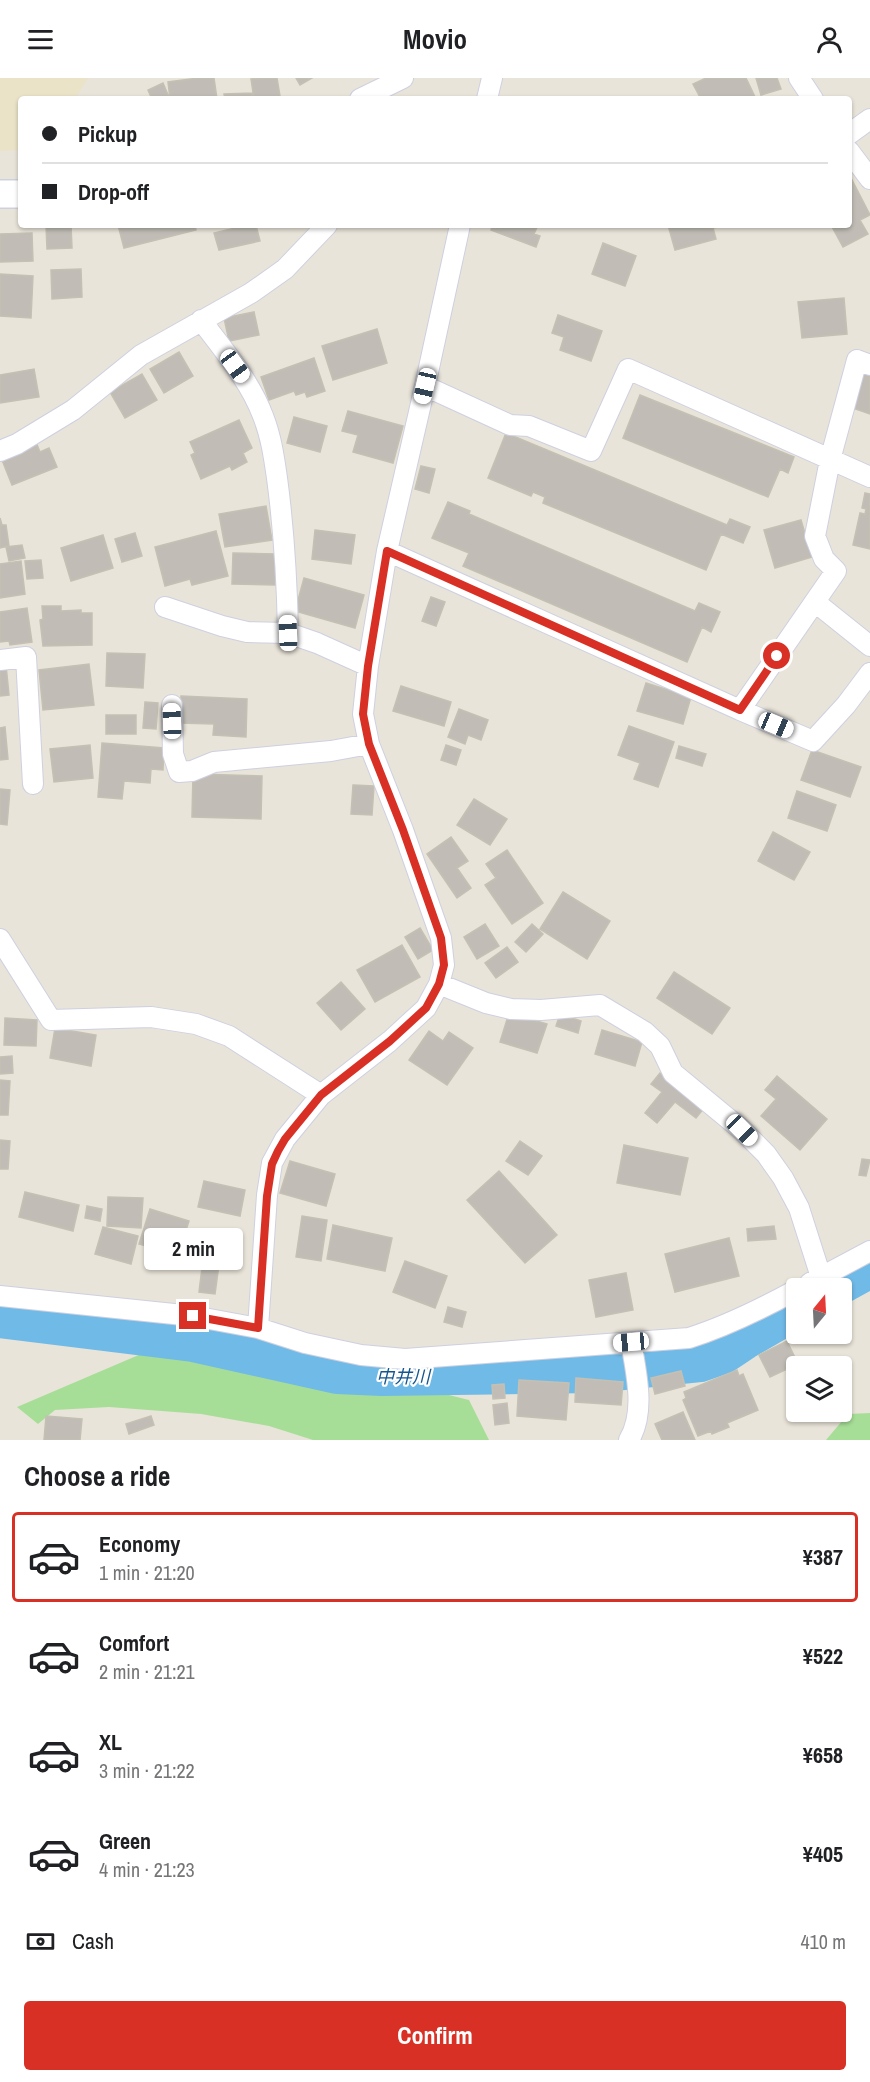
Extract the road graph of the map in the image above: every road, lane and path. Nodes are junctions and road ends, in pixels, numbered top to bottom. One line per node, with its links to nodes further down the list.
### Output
1 (404, 78): 4 (street)
2 (492, 78): 5 (street)
3 (799, 78): 6 (street)
4 (366, 96)
5 (489, 96)
6 (811, 96)
7 (870, 119): 8 (street)
8 (852, 132)
9 (852, 155): 10 (street)
10 (870, 178)
11 (0, 194): 12 (street)
12 (18, 194)
13 (324, 228): 15 (street)
14 (459, 228): 17 (street)
15 (201, 320): 18 (street); 24 (street)
16 (870, 365): 19 (street)
17 (425, 386): 19 (street); 21 (street)
18 (0, 451)
19 (830, 460): 20 (street); 22 (street)
20 (870, 477)
21 (387, 551): 27 (street); 30 (street)
22 (815, 602): 25 (street); 30 (street)
23 (165, 607): 24 (street)
24 (288, 633): 27 (street)
25 (870, 646)
26 (0, 660): 32 (street)
27 (368, 666): 31 (street)
28 (870, 673): 30 (street)
29 (172, 705): 31 (street)
30 (740, 710)
31 (369, 744): 34 (street)
32 (33, 784)
33 (0, 939): 35 (street)
34 (439, 984): 35 (street); 37 (street)
35 (321, 1095): 40 (street)
36 (870, 1251): 37 (street)
37 (821, 1277)
38 (0, 1296): 40 (street)
39 (786, 1296): 41 (street)
40 (258, 1328): 41 (street)
41 (632, 1347): 42 (street)
42 (629, 1440)

